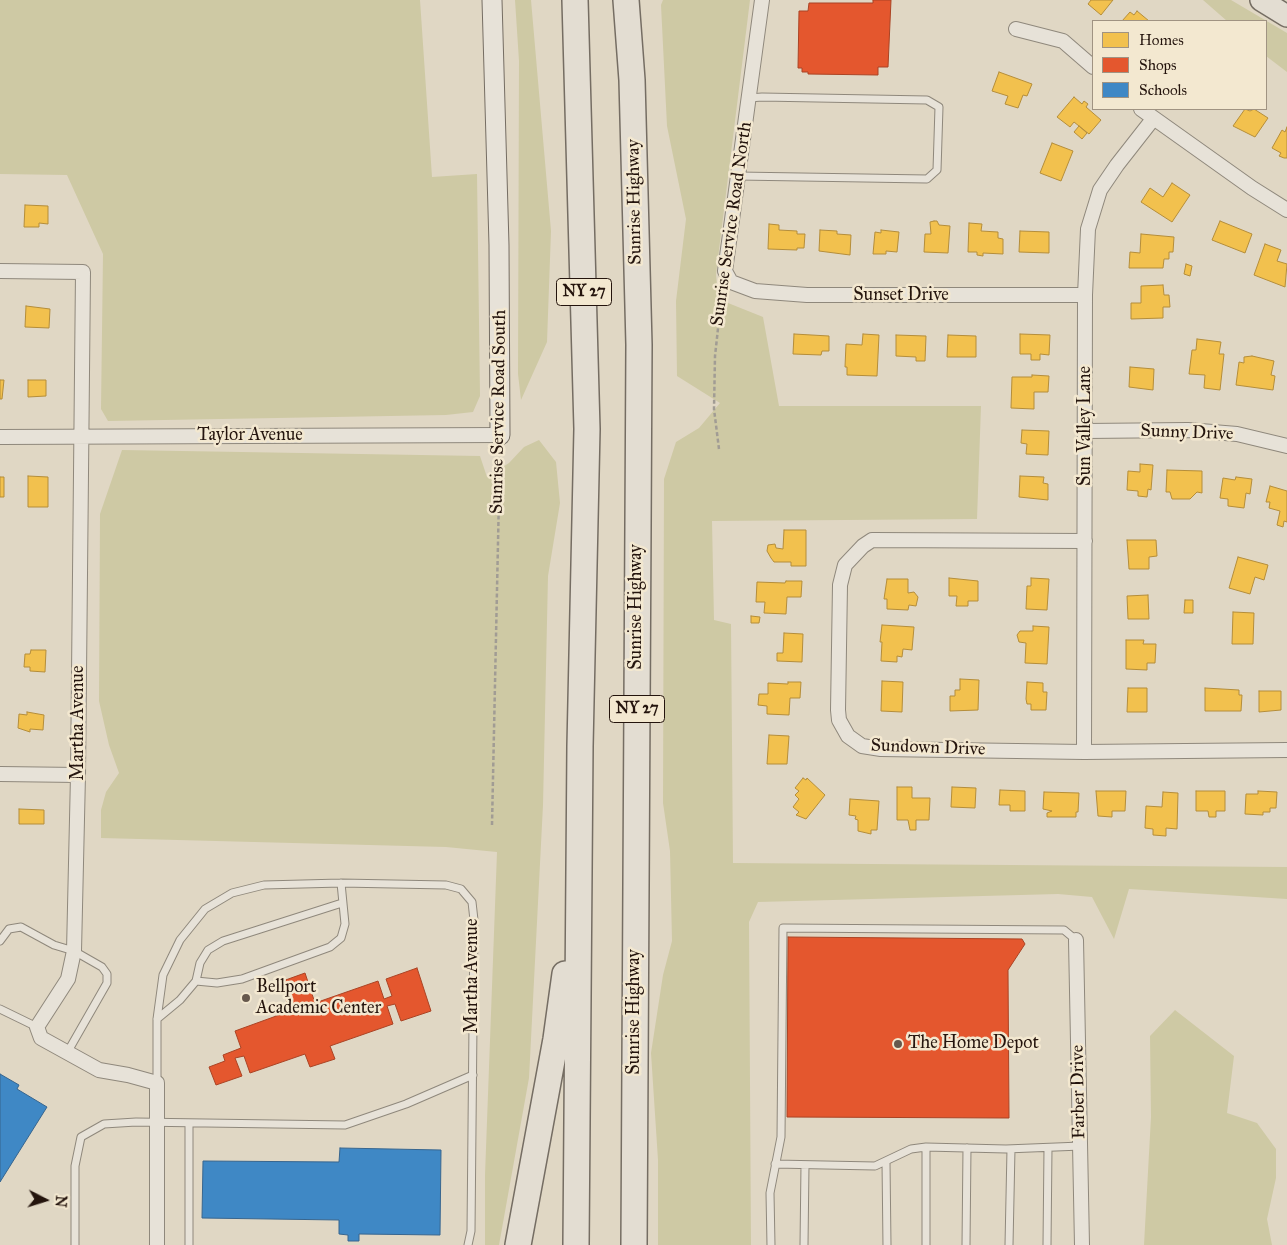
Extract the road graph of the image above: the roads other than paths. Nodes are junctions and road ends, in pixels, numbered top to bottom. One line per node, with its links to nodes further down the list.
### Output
1 (492, 0): 20 (street, Sunrise Service Road South)
2 (575, 0): 25 (highway, NY 27)
3 (626, 0): 10 (highway, Sunrise Highway / NY 27)
4 (641, 0): 10 (highway)
5 (762, 0): 11 (street, Sunrise Service Road North)
6 (1261, 0): 7 (main road)
7 (1287, 16)
8 (1016, 29): 9 (street)
9 (1092, 66)
10 (632, 80): 58 (highway, Sunrise Highway / NY 27)
11 (749, 98): 14 (street, Sunrise Service Road North); 14 (lane)
12 (1142, 110): 13 (street)
13 (1153, 119): 15 (street); 18 (street, Sun Valley Lane)
14 (738, 176): 17 (street, Sunrise Service Road North)
15 (1287, 210)
16 (0, 271): 22 (street, Martha Avenue)
17 (725, 271): 18 (street, Sunset Drive)
18 (1085, 295): 19 (street, Sun Valley Lane)
19 (1086, 431): 23 (street, Sunny Drive); 24 (street, Sun Valley Lane)
20 (500, 435): 22 (street, Taylor Avenue)
21 (0, 437): 22 (street, Taylor Avenue)
22 (81, 437): 29 (street, Martha Avenue)
23 (1287, 446)
24 (1085, 541): 27 (street, Sun Valley Lane); 27 (street, Sundown Drive)
25 (580, 746): 56 (highway); 57 (highway, NY 27)
26 (1287, 750): 27 (street, Sundown Drive)
27 (1084, 752)
28 (0, 774): 29 (street)
29 (78, 775): 34 (street, Martha Avenue)
30 (341, 883): 31 (lane); 37 (lane, Martha Avenue); 40 (lane, Martha Avenue)
31 (342, 903): 35 (lane); 35 (lane)
32 (1076, 940): 44 (street, Farber Drive); 50 (lane)
33 (0, 942): 34 (lane)
34 (74, 951): 38 (street, Martha Avenue); 39 (lane)
35 (196, 981): 37 (lane)
36 (0, 1009): 38 (lane)
37 (157, 1019): 41 (lane, Martha Avenue)
38 (36, 1027): 39 (street)
39 (67, 1053): 41 (street)
40 (472, 1075): 43 (lane); 55 (lane, Martha Avenue)
41 (157, 1083): 42 (street, Martha Avenue)
42 (157, 1123): 43 (lane); 52 (lane); 53 (street, Martha Avenue)
43 (189, 1124): 54 (lane)
44 (1081, 1146): 47 (lane); 66 (street, Farber Drive)
45 (926, 1147): 46 (lane); 49 (lane); 62 (lane)
46 (967, 1148): 48 (lane); 63 (lane)
47 (1048, 1148): 48 (lane); 65 (lane)
48 (1011, 1149): 64 (lane)
49 (886, 1162): 51 (lane); 61 (lane)
50 (775, 1164): 51 (lane); 59 (lane)
51 (805, 1165): 60 (lane)
52 (75, 1245)
53 (157, 1245)
54 (189, 1245)
55 (468, 1245)
56 (518, 1245)
57 (576, 1245)
58 (634, 1245)
59 (771, 1245)
60 (804, 1245)
61 (887, 1245)
62 (926, 1245)
63 (966, 1245)
64 (1010, 1245)
65 (1047, 1245)
66 (1082, 1245)

